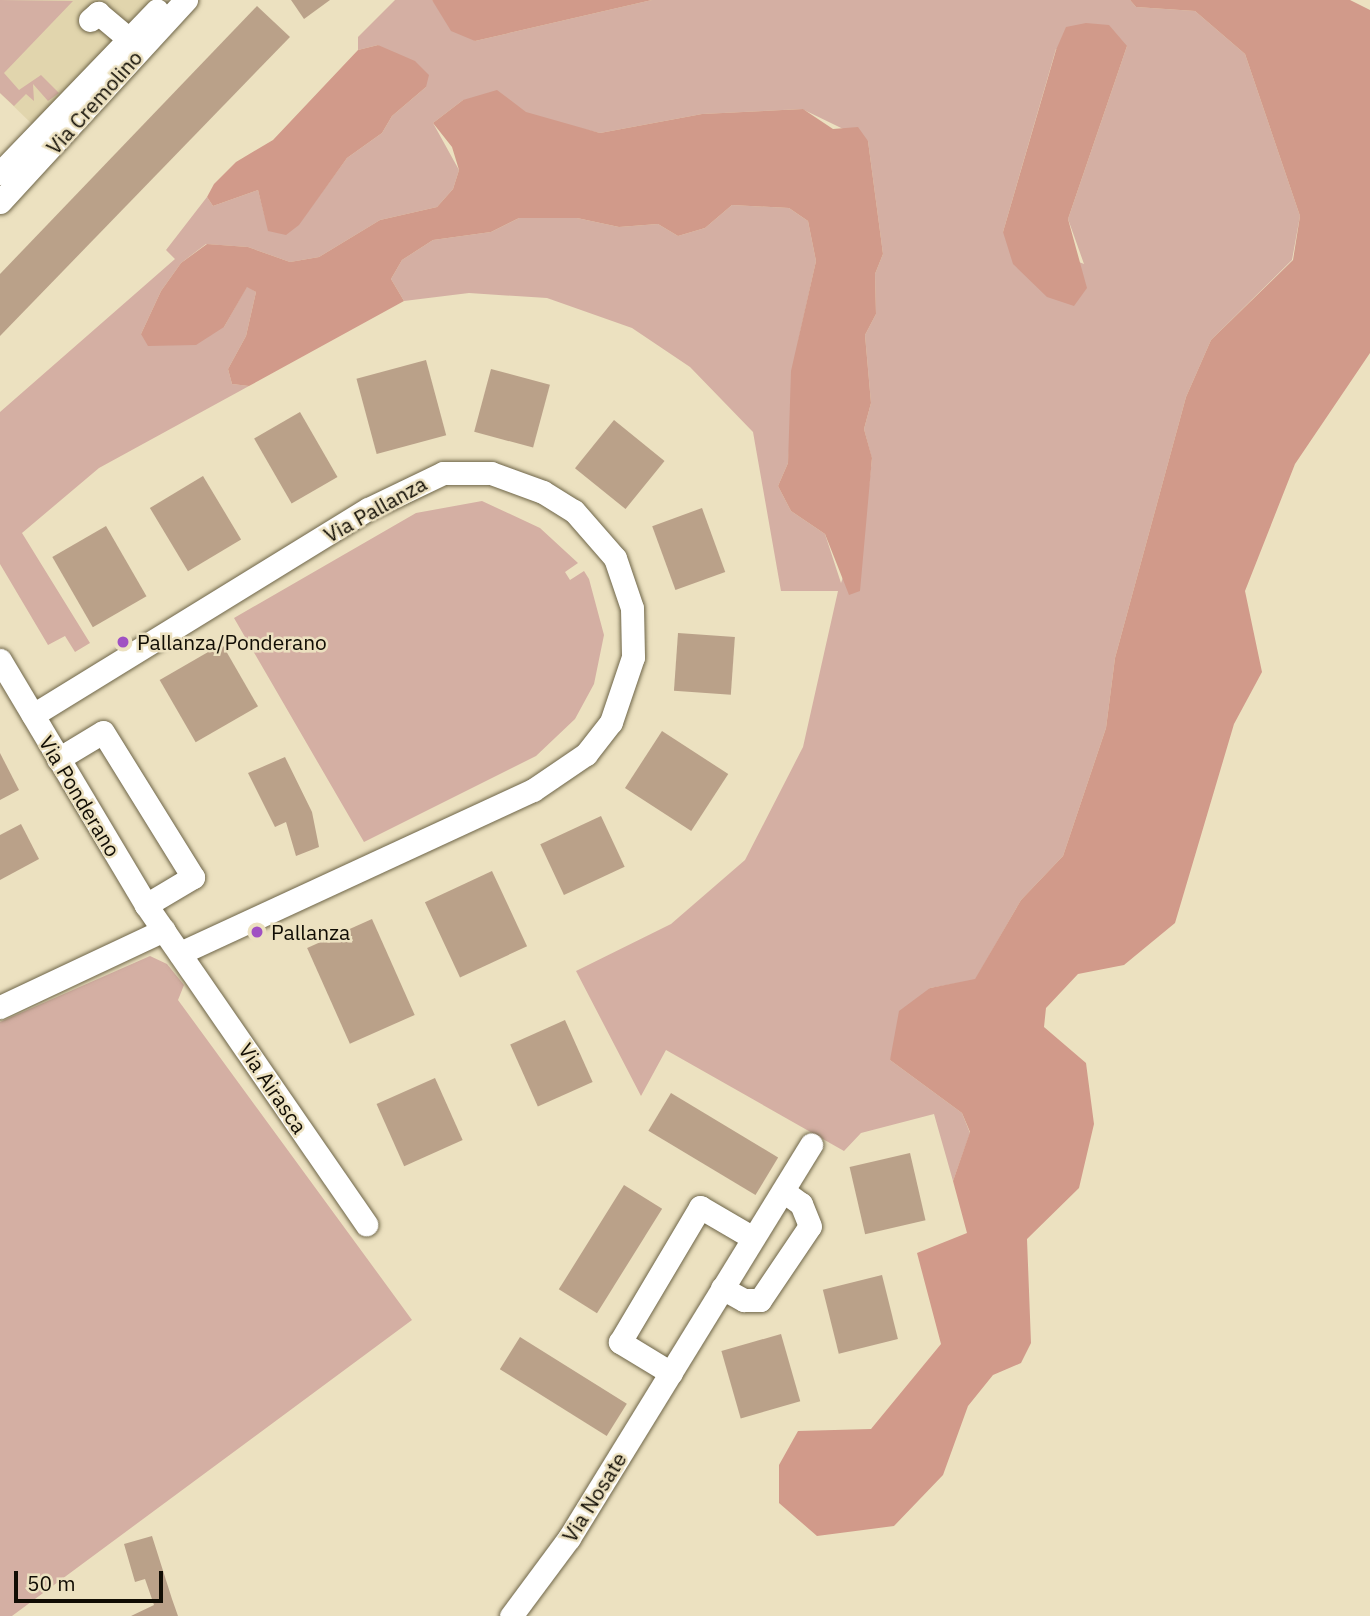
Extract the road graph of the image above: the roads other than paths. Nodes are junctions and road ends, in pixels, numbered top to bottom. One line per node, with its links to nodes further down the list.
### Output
1 (166, 0): 4 (street, Via Cremolino)
2 (186, 0): 6 (street, Via Cremolino)
3 (96, 8): 4 (street)
4 (133, 34): 5 (street, Via Cremolino)
5 (0, 173)
6 (0, 202)
7 (0, 660): 8 (street, Via Ponderano)
8 (33, 715): 9 (street, Via Ponderano); 12 (street, Via Pallanza)
9 (58, 759): 10 (street, Via Ponderano); 10 (street)
10 (146, 905): 11 (street, Via Ponderano)
11 (164, 930): 12 (street, Via Ponderano); 13 (street)
12 (180, 953): 16 (street, Via Airasca)
13 (0, 1006)
14 (811, 1145): 15 (street, Via Nosate)
15 (783, 1191): 17 (street, Via Nosate); 18 (street)
16 (366, 1224)
17 (753, 1238): 18 (street, Via Nosate); 19 (street)
18 (722, 1288): 19 (street, Via Nosate)
19 (671, 1373): 20 (street, Via Nosate)
20 (511, 1616)

